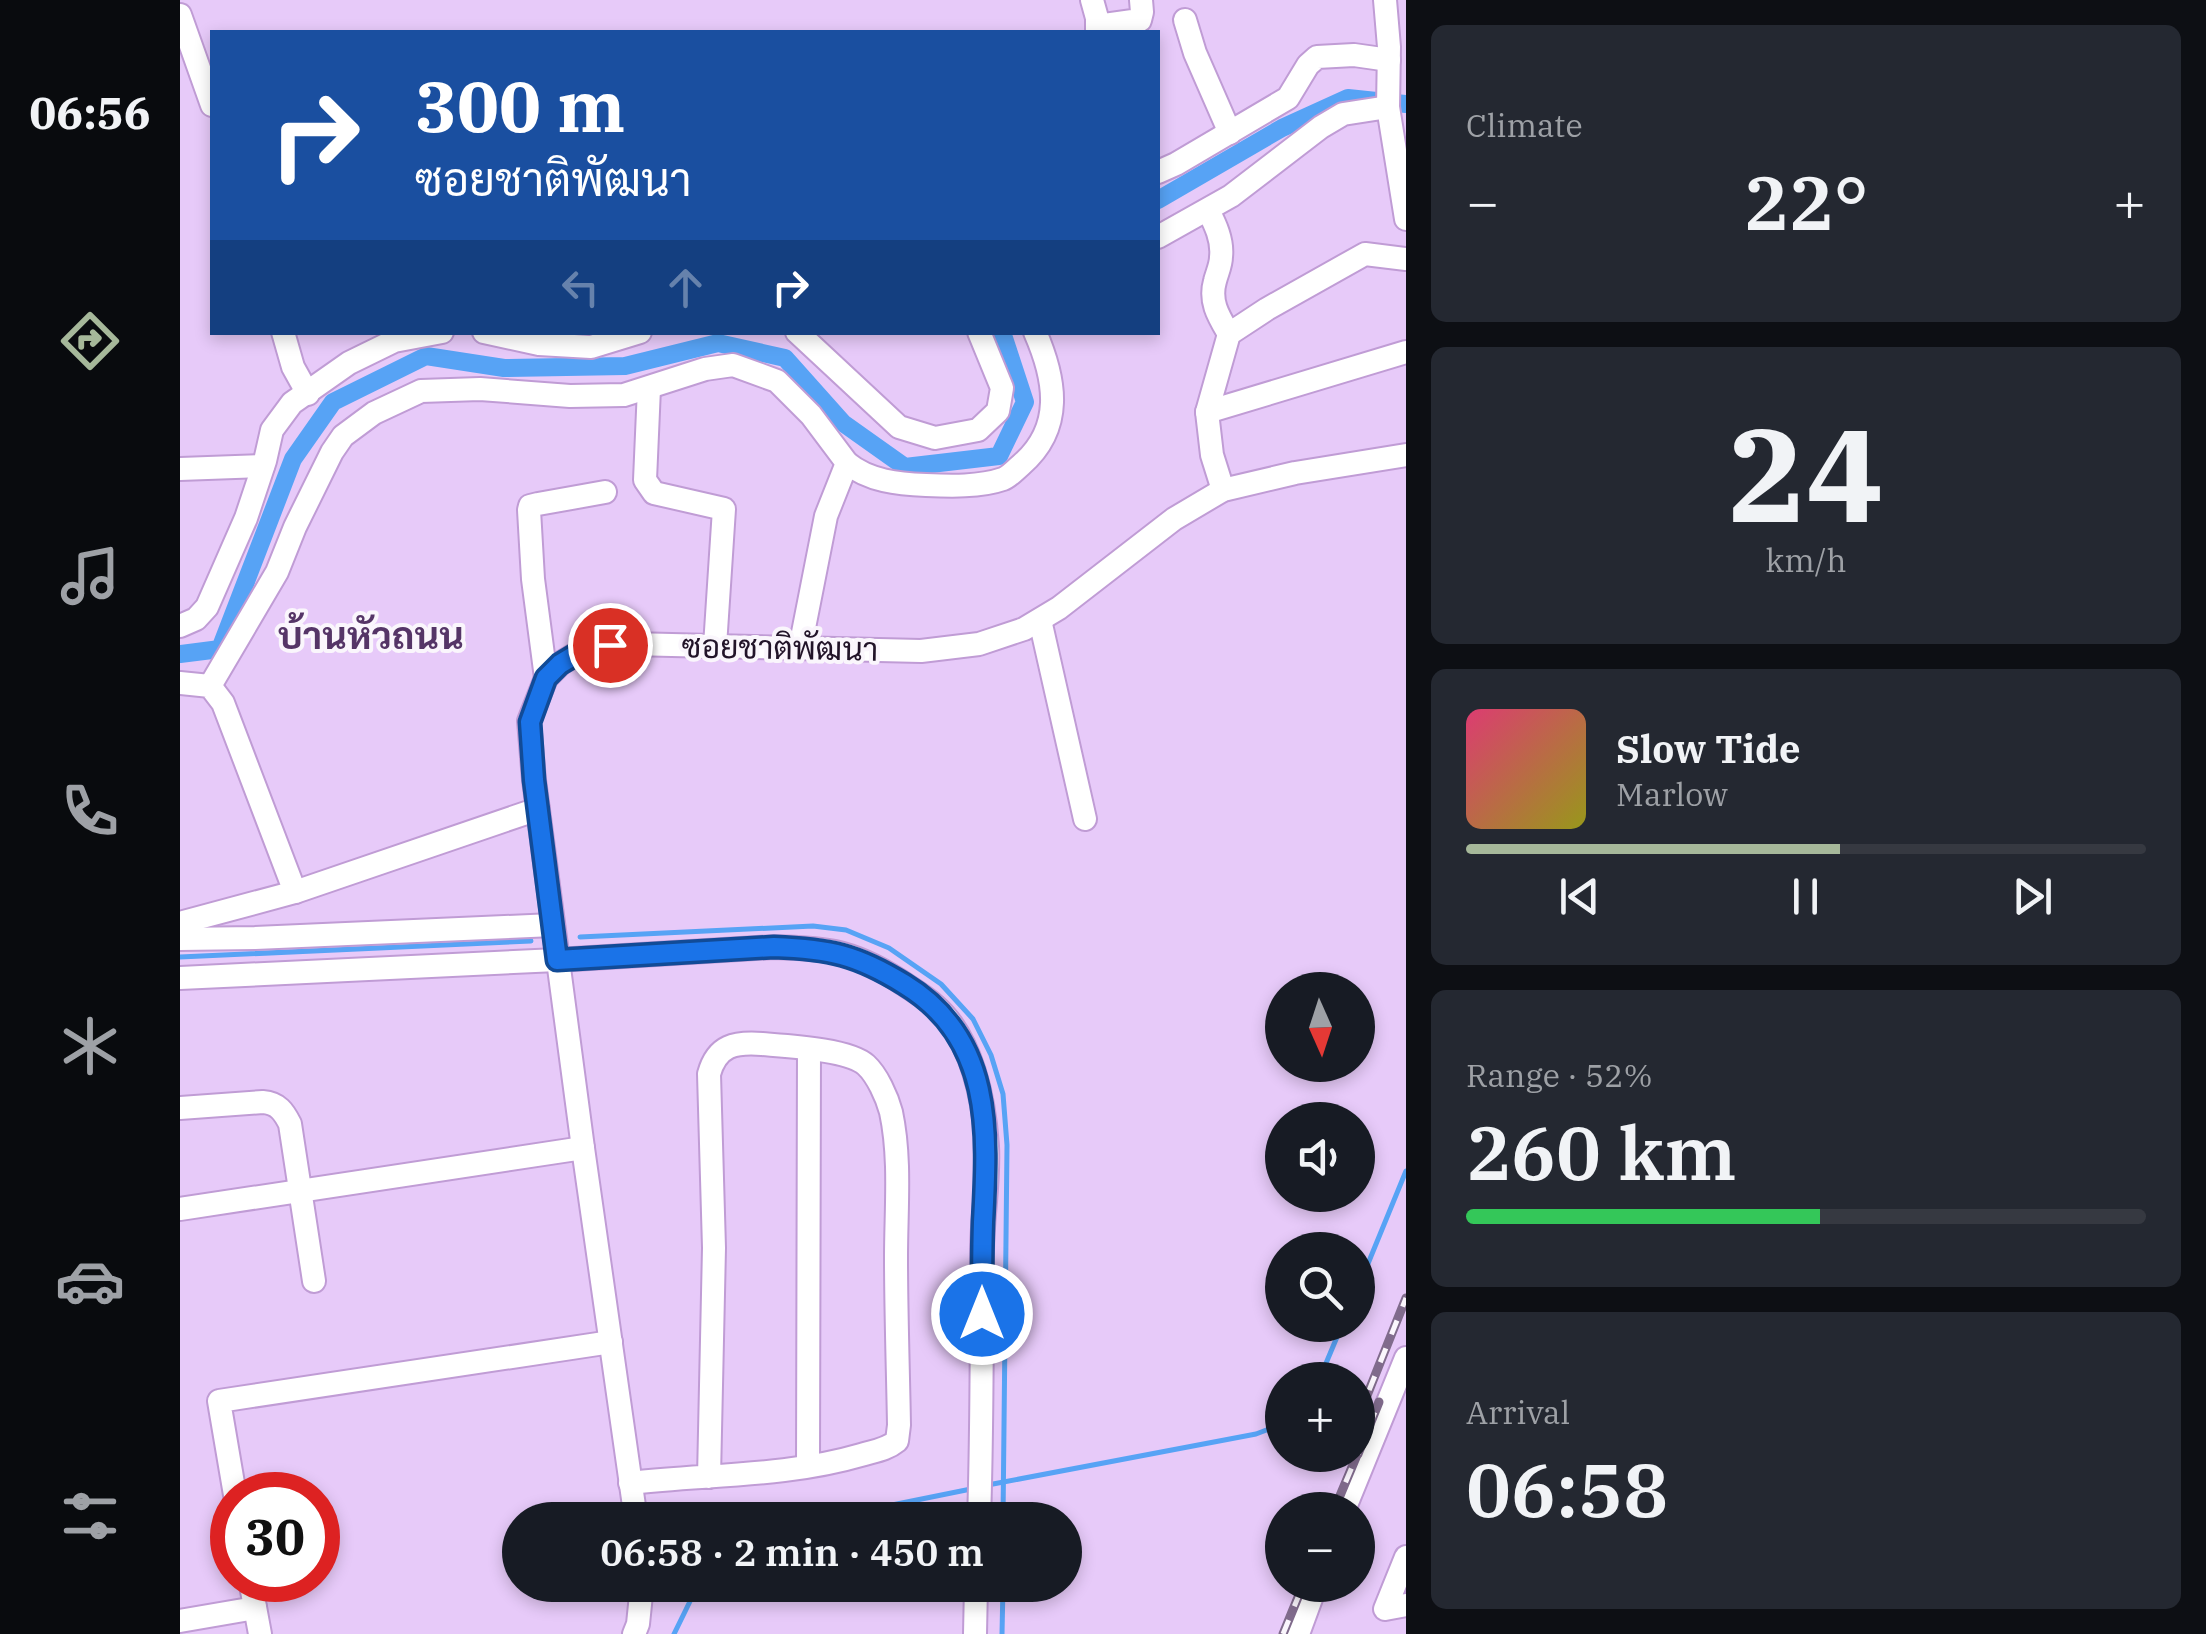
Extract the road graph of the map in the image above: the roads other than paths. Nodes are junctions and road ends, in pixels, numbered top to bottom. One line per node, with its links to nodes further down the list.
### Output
1 (1092, 0): 6 (street)
2 (1140, 0): 6 (street)
3 (1385, 0): 7 (street)
4 (180, 16): 9 (street)
5 (1185, 20): 10 (street)
6 (1097, 29)
7 (1395, 46): 8 (street); 10 (street)
8 (1388, 98): 12 (street); 13 (street)
9 (210, 99)
10 (1230, 133): 11 (street)
11 (1160, 171)
12 (1208, 210): 14 (street); 16 (street)
13 (1405, 213)
14 (1160, 235)
15 (1406, 259): 16 (street)
16 (1229, 334): 27 (street)
17 (284, 335): 26 (street)
18 (412, 335): 26 (street)
19 (498, 335): 20 (street)
20 (627, 335)
21 (800, 335): 22 (street)
22 (980, 335)
23 (1037, 335): 29 (street)
24 (1406, 352): 27 (street)
25 (649, 388): 29 (street); 36 (street); 40 (street)
26 (308, 394): 30 (street)
27 (1206, 412): 32 (street)
28 (1406, 455): 32 (street, ซอยชาติพัฒนา)
29 (847, 462): 37 (street)
30 (263, 466): 31 (street); 35 (street)
31 (180, 468)
32 (1223, 490): 34 (street, ซอยชาติพัฒนา)
33 (605, 492): 38 (street)
34 (1040, 620): 37 (street, ซอยชาติพัฒนา); 42 (street)
35 (180, 626)
36 (715, 646): 37 (street, ซอยชาติพัฒนา); 38 (street, ซอยชาติพัฒนา)
37 (800, 648)
38 (546, 678): 41 (street)
39 (180, 683): 40 (street)
40 (210, 686): 43 (street)
41 (538, 810): 43 (street); 44 (street)
42 (1085, 819)
43 (295, 892): 45 (street)
44 (552, 925): 45 (street); 46 (street)
45 (180, 934)
46 (557, 960): 47 (street); 50 (street); 62 (street)
47 (180, 978)
48 (809, 1049): 56 (street); 56 (street); 58 (street)
49 (180, 1108): 51 (street)
50 (583, 1148): 51 (street); 54 (street)
51 (300, 1191): 52 (street); 53 (street)
52 (180, 1210)
53 (314, 1281)
54 (611, 1342): 57 (street); 59 (street)
55 (1406, 1358): 60 (street)
56 (808, 1466): 58 (street)
57 (231, 1472)
58 (710, 1477): 59 (street)
59 (630, 1482): 61 (street)
60 (1351, 1492)
61 (633, 1502)
62 (980, 1502)
63 (1406, 1556): 68 (street)
64 (254, 1602): 69 (street)
65 (640, 1602): 72 (street)
66 (975, 1602): 73 (street)
67 (1310, 1602): 74 (street)
68 (1406, 1605)
69 (255, 1608): 70 (street); 71 (street)
70 (180, 1621)
71 (260, 1634)
72 (634, 1634)
73 (974, 1634)
74 (1298, 1634)

